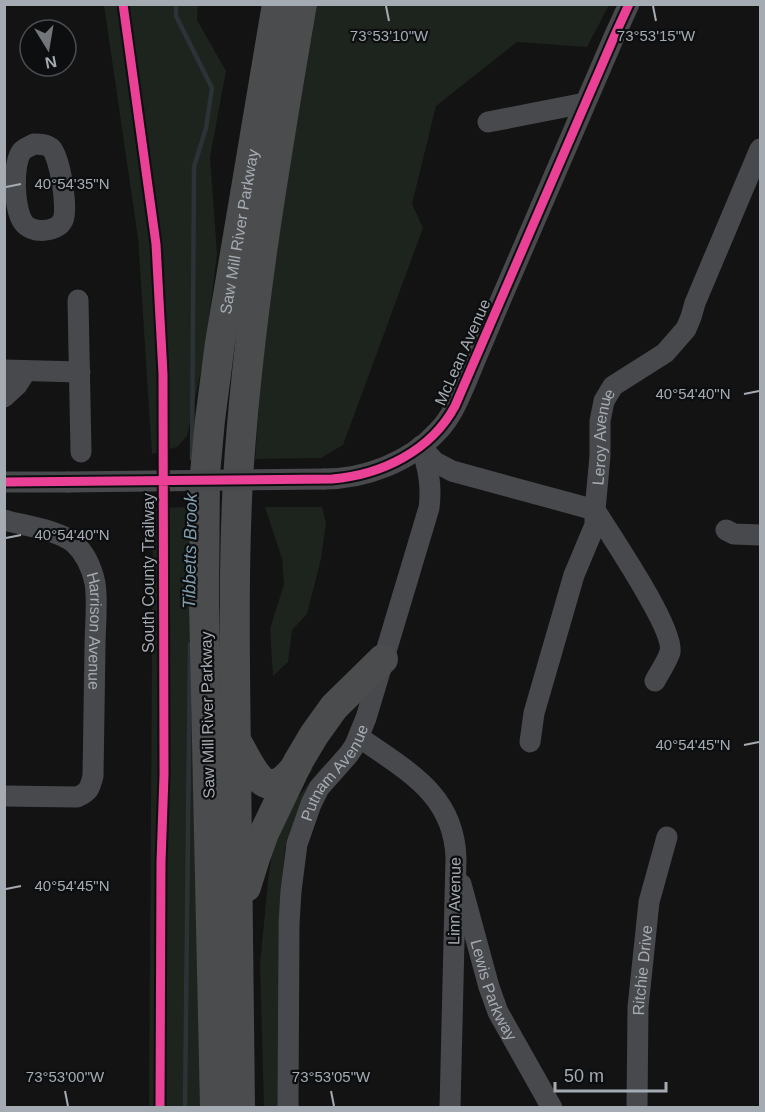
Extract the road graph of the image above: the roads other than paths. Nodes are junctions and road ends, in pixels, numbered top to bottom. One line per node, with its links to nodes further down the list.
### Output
1 (278, 4): 29 (highway, Saw Mill River Parkway)
2 (302, 4): 22 (highway, Saw Mill River Parkway)
3 (629, 4): 4 (street, McLean Avenue)
4 (585, 103): 5 (street); 12 (street, McLean Avenue)
5 (488, 122)
6 (760, 149): 15 (street, Leroy Avenue)
7 (78, 300): 10 (street)
8 (4, 370): 9 (street)
9 (26, 371): 10 (street); 11 (street)
10 (80, 372): 13 (street)
11 (4, 397)
12 (421, 446): 14 (street, McLean Avenue, bridge); 15 (street); 19 (street, Putnam Avenue)
13 (81, 452)
14 (4, 482)
15 (595, 510): 20 (street, Leroy Avenue); 23 (street)
16 (4, 520): 25 (street, Harrison Avenue)
17 (726, 530): 18 (street)
18 (760, 535)
19 (383, 659): 21 (street, Putnam Avenue); 24 (highway)
20 (655, 681)
21 (359, 737): 27 (street, Linn Avenue); 31 (street, Putnam Avenue)
22 (236, 739): 24 (highway); 28 (highway, Saw Mill River Parkway)
23 (530, 742)
24 (298, 762): 28 (highway)
25 (4, 796)
26 (667, 837): 34 (street, Ritchie Drive)
27 (455, 864): 32 (street, Linn Avenue); 33 (street, Lewis Parkway)
28 (238, 918): 30 (highway, Saw Mill River Parkway)
29 (215, 1107)
30 (240, 1107)
31 (288, 1107)
32 (450, 1107)
33 (552, 1107)
34 (637, 1107)

